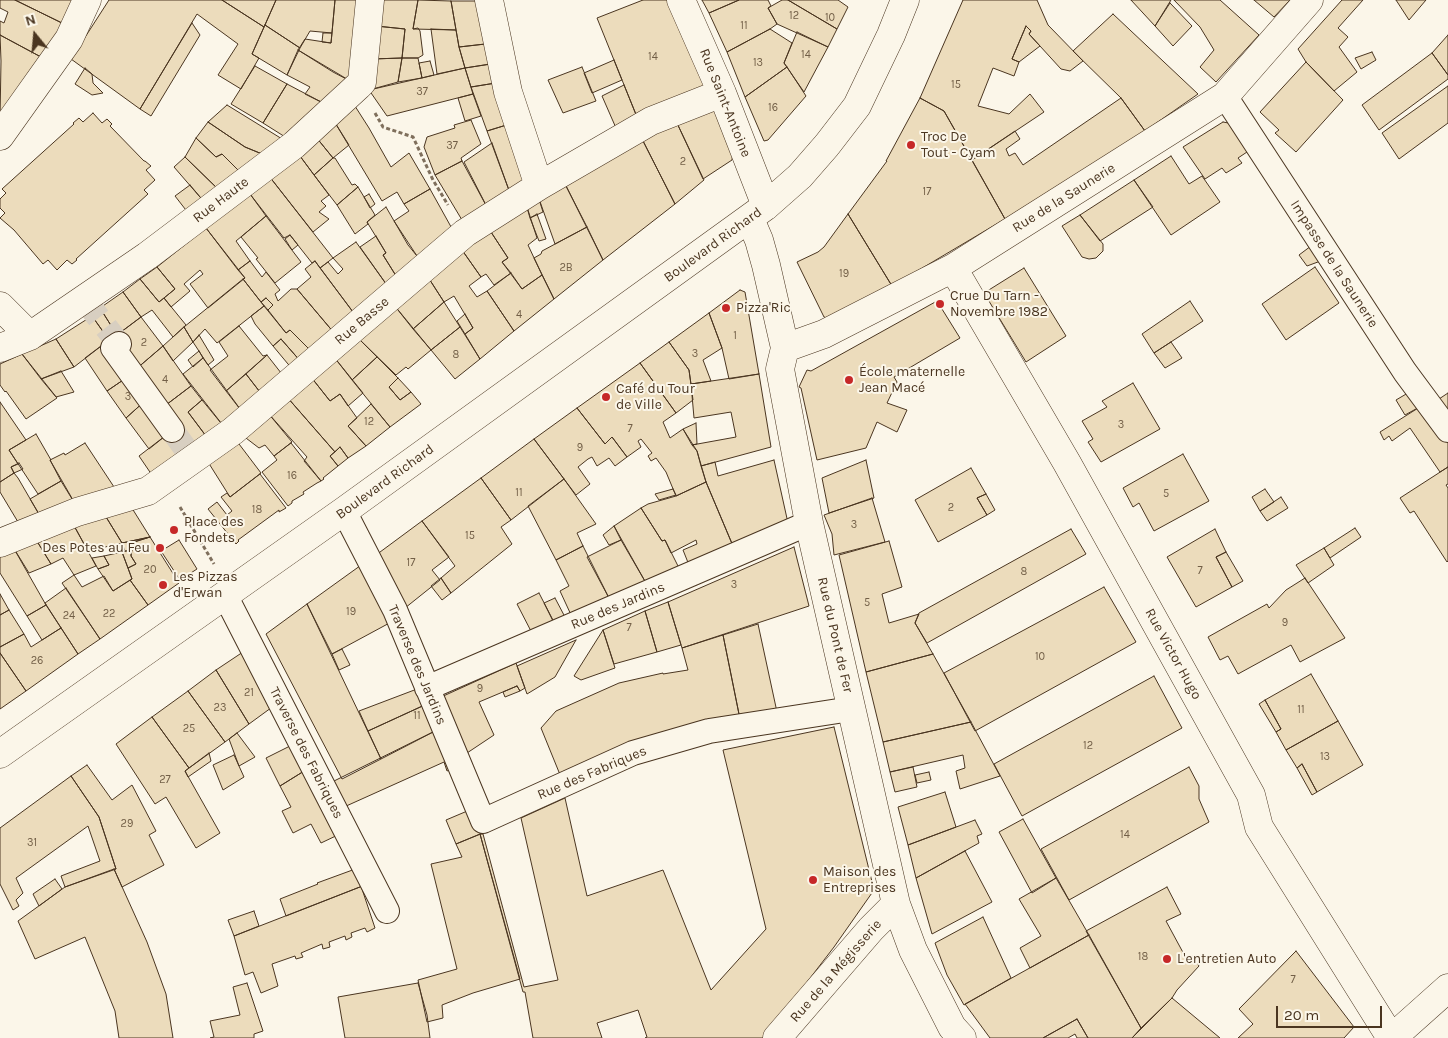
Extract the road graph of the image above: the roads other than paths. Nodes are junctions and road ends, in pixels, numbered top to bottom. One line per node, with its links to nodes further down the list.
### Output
1 (87, 0): 9 (street)
2 (370, 0): 14 (street, Rue Haute)
3 (489, 0): 10 (street)
4 (681, 0): 7 (street, Rue Saint-Antoine)
5 (905, 0): 11 (street, Boulevard Richard)
6 (1309, 0): 8 (street, Rue de la Saunerie)
7 (722, 93): 10 (street, Rue Basse); 11 (street, Rue Saint-Antoine)
8 (1225, 96): 12 (street, Rue de la Saunerie); 19 (street, Impasse de la Saunerie)
9 (0, 136)
10 (539, 186): 22 (street, Rue Basse)
11 (758, 213): 17 (street, Rue du Pont de Fer); 20 (street, Boulevard Richard)
12 (953, 268): 17 (street, Rue de la Saunerie); 33 (street, Rue Victor Hugo)
13 (0, 306): 14 (street)
14 (30, 336): 16 (street, Rue Haute)
15 (119, 344): 18 (street)
16 (0, 348)
17 (785, 348): 21 (street, Rue du Pont de Fer)
18 (172, 430)
19 (1448, 430)
20 (344, 511): 23 (street, Boulevard Richard); 24 (street, Traverse des Jardins)
21 (809, 524): 24 (street, Rue des Jardins); 25 (street, Rue du Pont de Fer)
22 (0, 543)
23 (225, 595): 26 (street, Boulevard Richard); 29 (street, Traverse des Fabriques)
24 (427, 688): 27 (street, Traverse des Jardins)
25 (851, 709): 27 (street, Rue des Fabriques); 28 (street, Rue du Pont de Fer)
26 (0, 754)
27 (483, 822)
28 (896, 904): 31 (street, Rue de la Mégisserie); 32 (street, Rue du Pont de Fer)
29 (388, 911)
30 (1448, 988): 33 (street)
31 (777, 1038)
32 (962, 1038)
33 (1392, 1038)

